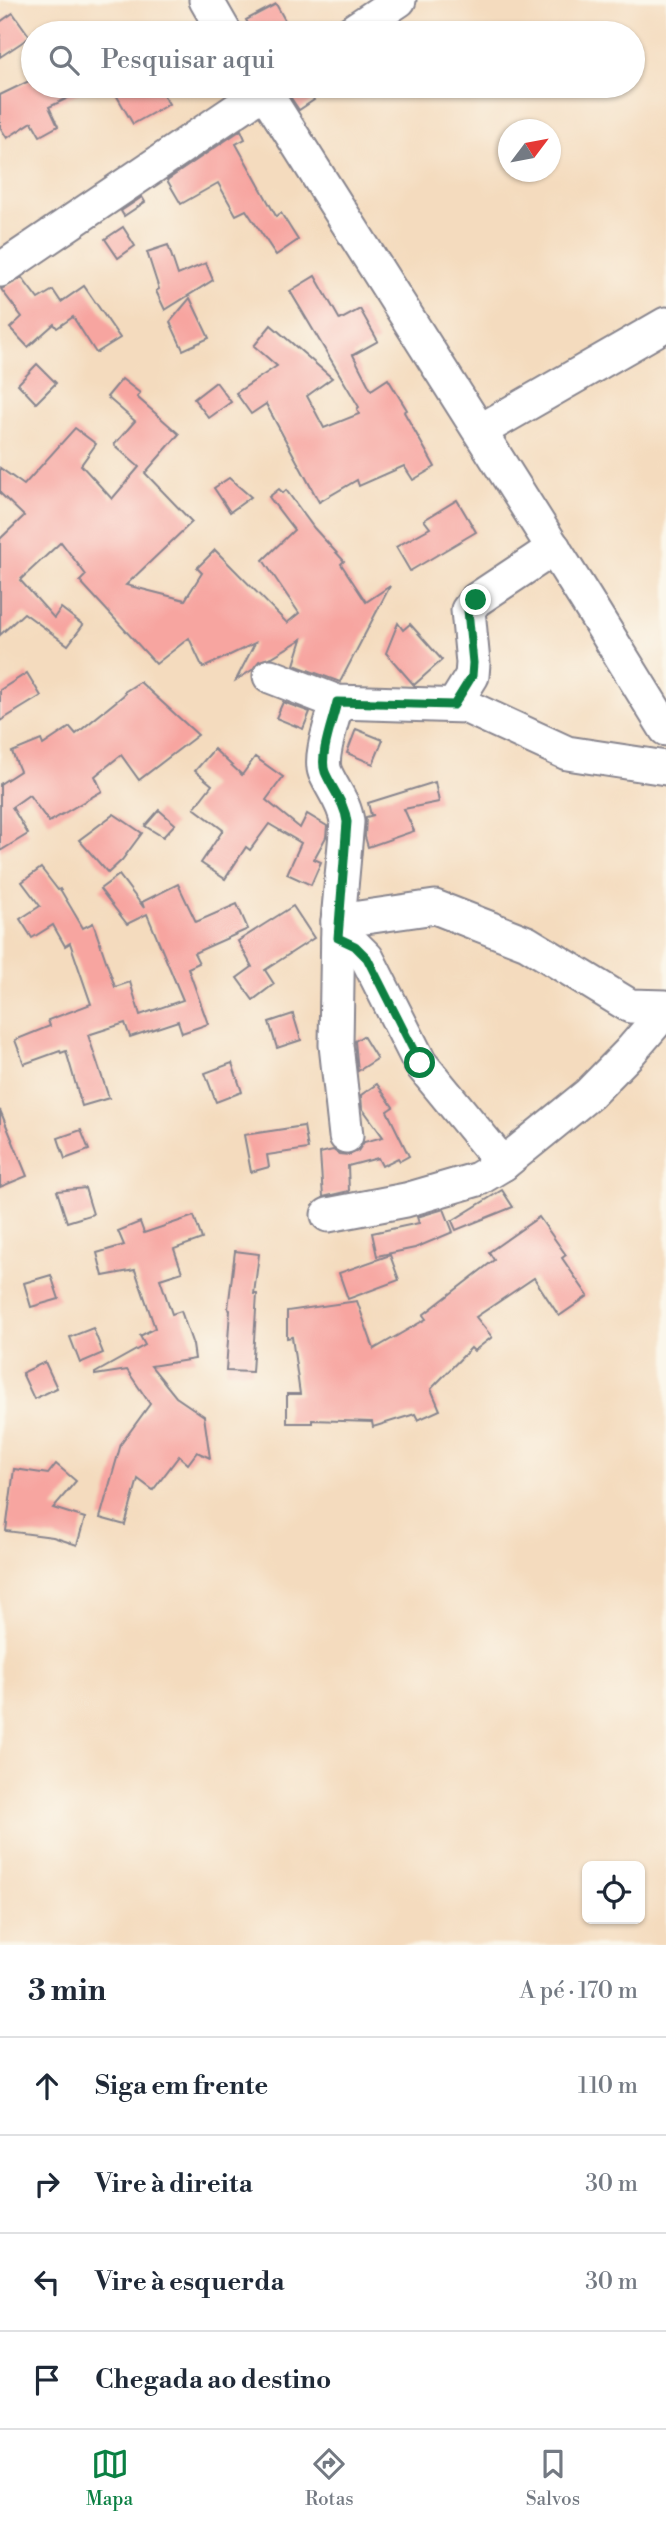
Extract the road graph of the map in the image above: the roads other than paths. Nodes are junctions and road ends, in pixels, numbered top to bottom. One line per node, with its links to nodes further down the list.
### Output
1 (206, 0): 3 (street)
2 (399, 0): 4 (street)
3 (218, 21)
4 (368, 21)
5 (250, 98): 7 (street)
6 (273, 98): 9 (street)
7 (0, 270)
8 (666, 324): 9 (street)
9 (480, 431): 10 (street)
10 (554, 548): 13 (street); 14 (street)
11 (270, 676): 12 (street)
12 (337, 702): 13 (street); 16 (street)
13 (454, 705): 15 (street)
14 (666, 729)
15 (666, 768)
16 (338, 929): 17 (street); 18 (street); 19 (street)
17 (666, 1009): 19 (street)
18 (346, 1136)
19 (503, 1164): 20 (street)
20 (328, 1215)

